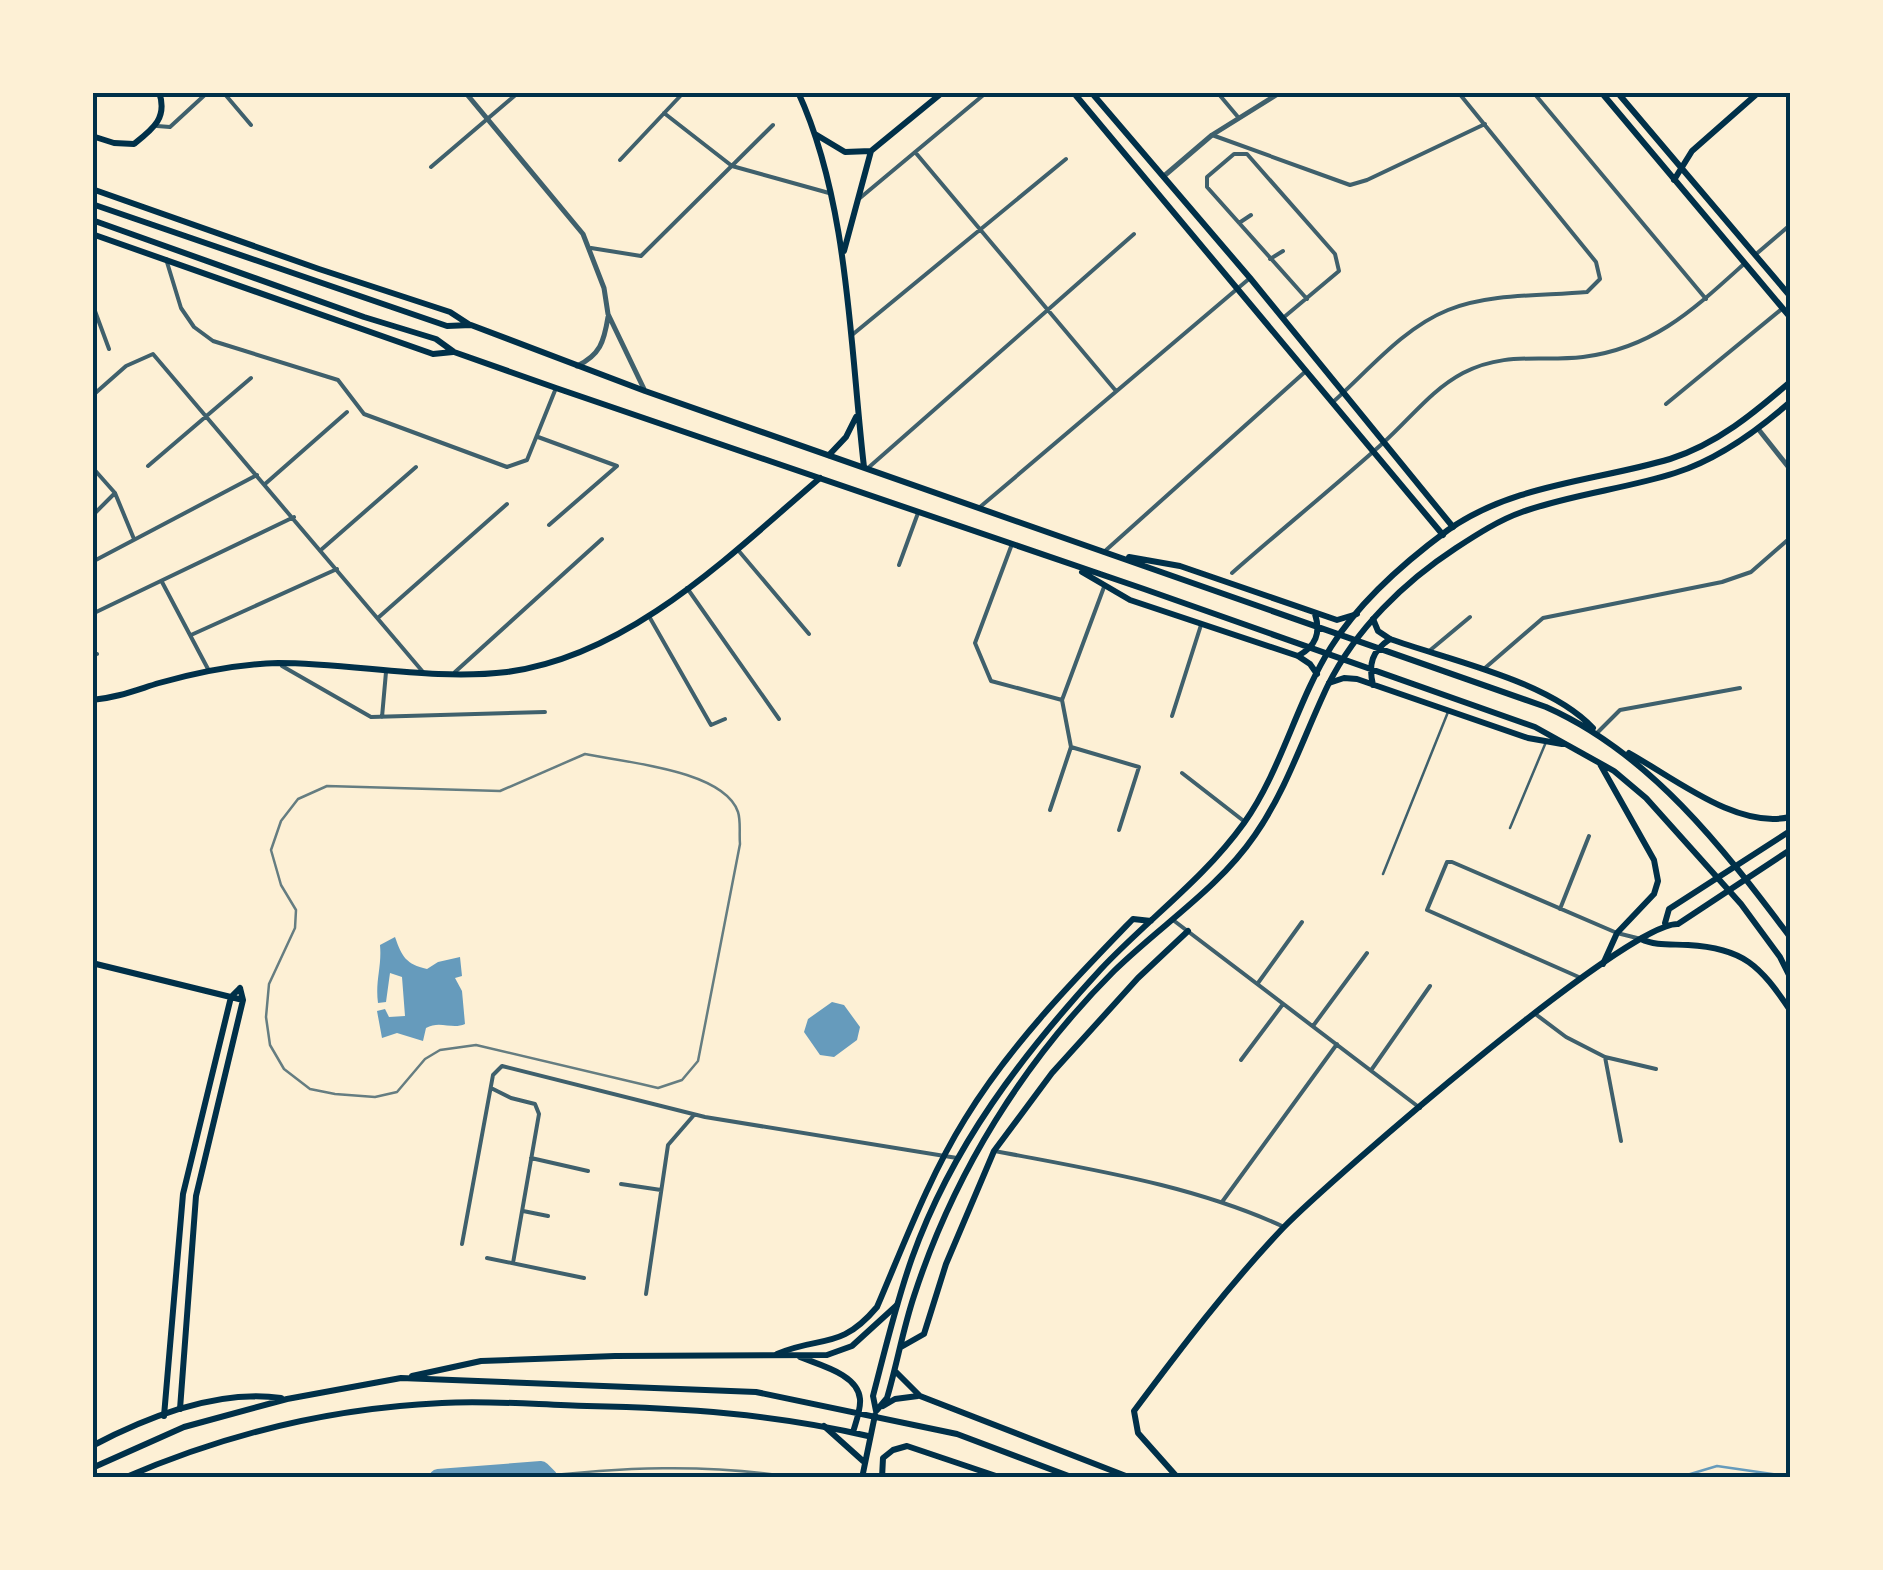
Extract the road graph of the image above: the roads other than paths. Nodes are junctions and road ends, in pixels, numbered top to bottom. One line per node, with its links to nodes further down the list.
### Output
1 (159, 92): 25 (main road)
2 (208, 92): 25 (street)
3 (224, 92): 23 (street)
4 (466, 92): 21 (street)
5 (519, 92): 21 (street)
6 (684, 92): 19 (street)
7 (798, 92): 26 (main road)
8 (943, 92): 29 (main road)
9 (987, 92): 31 (street)
10 (1074, 92): 41 (main road)
11 (1092, 92): 39 (main road)
12 (1217, 92): 20 (street)
13 (1281, 92): 20 (street)
14 (1458, 92): 22 (street)
15 (1533, 92): 64 (street)
16 (1600, 92): 35 (main road)
17 (1618, 92): 32 (main road)
18 (1759, 92): 30 (main road)
19 (664, 113): 34 (street); 37 (street)
20 (1238, 117): 27 (street)
21 (489, 118): 36 (street); 53 (street)
22 (1486, 124): 27 (street); 84 (street)
23 (251, 125)
24 (773, 125): 37 (street)
25 (157, 126): 28 (main road)
26 (814, 133): 29 (main road); 43 (main road)
27 (1212, 135): 39 (street)
28 (92, 136)
29 (870, 151): 44 (main road)
30 (1692, 151): 32 (main road); 38 (main road)
31 (915, 152): 44 (street); 50 (street)
32 (1672, 157): 35 (main road); 38 (main road)
33 (1066, 159): 50 (street)
34 (620, 160)
35 (1661, 164): 40 (main road)
36 (431, 166)
37 (732, 166): 43 (street); 53 (street)
38 (1682, 169): 40 (main road); 55 (main road)
39 (1164, 176): 41 (main road); 60 (main road)
40 (1674, 180): 59 (main road)
41 (1154, 185): 61 (main road)
42 (92, 189): 71 (main road)
43 (829, 193): 56 (main road)
44 (854, 203): 56 (main road)
45 (92, 204): 71 (main road)
46 (1250, 215): 48 (street)
47 (92, 220): 74 (main road)
48 (1239, 223): 57 (street); 63 (street)
49 (1790, 225): 55 (street)
50 (981, 230): 66 (street); 72 (street)
51 (92, 234): 58 (main road)
52 (1134, 234): 66 (street)
53 (591, 248): 68 (street)
54 (1283, 251): 57 (street)
55 (1755, 255): 62 (main road)
56 (842, 257): 72 (main road)
57 (1270, 258): 63 (street)
58 (166, 259): 74 (main road); 93 (street)
59 (1745, 263): 64 (street); 67 (main road)
60 (1250, 278): 61 (street); 70 (main road)
61 (1237, 288): 76 (main road); 83 (street)
62 (1790, 296)
63 (1306, 299): 70 (street)
64 (1706, 299): 94 (street)
65 (92, 303): 73 (street)
66 (1046, 308): 83 (street); 100 (street)
67 (1783, 308): 69 (main road); 88 (street)
68 (608, 314): 77 (street); 82 (street)
69 (1790, 317)
70 (1283, 318): 75 (main road)
71 (471, 326): 77 (main road)
72 (852, 335): 89 (main road)
73 (109, 349)
74 (454, 352): 81 (main road)
75 (1310, 352): 76 (main road); 84 (main road)
76 (1299, 362): 78 (main road)
77 (577, 366): 82 (main road)
78 (1306, 370): 86 (main road); 122 (street)
79 (250, 378): 91 (street)
80 (1790, 382): 105 (main road)
81 (556, 388): 93 (street); 103 (main road)
82 (645, 391): 96 (main road)
83 (1116, 391): 109 (street)
84 (1344, 392): 86 (street); 94 (main road)
85 (92, 396): 91 (street)
86 (1332, 402): 95 (main road)
87 (1790, 402): 92 (main road)
88 (1666, 404)
89 (858, 411): 96 (main road); 100 (main road)
90 (347, 412): 104 (street)
91 (206, 416): 97 (street); 102 (street)
92 (1759, 430): 101 (street); 108 (main road)
93 (538, 436): 113 (street)
94 (1384, 441): 95 (street); 114 (main road)
95 (1374, 450): 115 (main road); 127 (street)
96 (829, 455): 100 (main road)
97 (148, 466)
98 (92, 467): 106 (street)
99 (416, 467): 121 (street)
100 (866, 467): 109 (main road)
101 (1790, 469)
102 (257, 475): 104 (street); 118 (street)
103 (820, 478): 110 (main road); 120 (main road)
104 (264, 484): 112 (street)
105 (1542, 490): 108 (main road); 114 (main road)
106 (116, 493): 111 (street); 118 (street)
107 (506, 504): 135 (street)
108 (1548, 504): 137 (main road)
109 (980, 508): 122 (main road)
110 (918, 511): 119 (main road); 124 (street)
111 (92, 516)
112 (294, 518): 121 (street); 128 (street)
113 (549, 526)
114 (1452, 527): 115 (main road)
115 (1443, 535): 133 (main road)
116 (1790, 538): 146 (street)
117 (602, 539): 149 (street)
118 (134, 540): 123 (street)
119 (1012, 544): 125 (main road); 155 (street)
120 (737, 548): 130 (main road); 139 (street)
121 (322, 550): 126 (street)
122 (1109, 552): 132 (main road); 162 (main road)
123 (92, 562)
124 (899, 565)
125 (1072, 566): 129 (main road); 164 (main road)
126 (337, 569): 135 (street); 140 (street)
127 (1232, 572)
128 (162, 582): 131 (street); 140 (street)
129 (1104, 586): 138 (main road); 155 (street)
130 (687, 588): 136 (main road); 161 (street)
131 (92, 614)
132 (1315, 614): 133 (main road); 143 (main road)
133 (1357, 614): 150 (main road)
134 (1470, 616): 142 (street)
135 (378, 618): 148 (street)
136 (650, 618): 149 (main road); 160 (street)
137 (1374, 619): 141 (main road); 151 (main road)
138 (1201, 624): 143 (main road); 158 (street)
139 (808, 634)
140 (191, 635): 145 (street)
141 (1390, 640): 142 (main road); 152 (main road)
142 (1428, 652): 146 (main road)
143 (1298, 656): 150 (main road)
144 (278, 664): 145 (main road); 147 (main road); 159 (street)
145 (208, 669): 154 (main road)
146 (1481, 671): 162 (main road)
147 (386, 672): 148 (main road); 159 (street)
148 (423, 672): 149 (main road)
149 (455, 672)
150 (1317, 674): 171 (main road)
151 (1329, 683): 152 (main road); 179 (main road)
152 (1373, 685): 156 (main road)
153 (1740, 688): 162 (street)
154 (92, 700)
155 (1062, 700): 166 (street)
156 (1448, 711): 163 (main road); 177 (lane)
157 (545, 712): 159 (street)
158 (1172, 716)
159 (382, 717)
160 (725, 719)
161 (779, 720)
162 (1597, 733): 165 (main road)
163 (1546, 742): 164 (main road); 172 (lane)
164 (1573, 746): 167 (main road)
165 (1617, 746): 170 (main road); 185 (main road)
166 (1071, 747): 169 (street); 173 (street)
167 (1600, 762): 184 (main road); 191 (main road)
168 (1182, 772): 171 (street)
169 (1050, 810)
170 (1790, 817)
171 (1244, 822): 180 (main road)
172 (1510, 828)
173 (1119, 830)
174 (1790, 831): 182 (main road)
175 (1589, 836): 178 (street)
176 (1790, 850): 182 (main road)
177 (1383, 874)
178 (1560, 909): 184 (street); 190 (street)
179 (1173, 920): 183 (street); 227 (main road)
180 (1152, 921): 209 (main road); 211 (main road)
181 (1302, 922): 192 (street)
182 (1665, 923): 186 (main road)
183 (1188, 931): 192 (street); 208 (main road)
184 (1617, 934): 186 (street); 189 (main road)
185 (1790, 937)
186 (1640, 939): 189 (main road); 196 (main road)
187 (1367, 953): 198 (street)
188 (92, 963): 194 (main road)
189 (1603, 964): 190 (main road)
190 (1581, 978): 197 (main road)
191 (1790, 978)
192 (1258, 984): 195 (street)
193 (1430, 986): 203 (street)
194 (231, 997): 215 (main road); 216 (main road)
195 (1283, 1004): 198 (street); 201 (street)
196 (1790, 1010)
197 (1534, 1013): 200 (street); 205 (main road)
198 (1313, 1026): 199 (street)
199 (1337, 1043): 203 (street); 217 (street)
200 (1605, 1057): 202 (street); 207 (street)
201 (1241, 1060)
202 (1656, 1069)
203 (1372, 1070): 205 (street)
204 (491, 1088): 206 (street); 210 (street); 221 (street)
205 (1420, 1108): 220 (main road)
206 (694, 1114): 209 (street); 214 (street)
207 (1621, 1140)
208 (994, 1151): 217 (street); 227 (main road)
209 (944, 1155): 211 (street); 228 (main road)
210 (532, 1158): 212 (street); 218 (street)
211 (957, 1158): 226 (main road)
212 (588, 1171)
213 (621, 1184): 214 (street)
214 (661, 1190): 225 (street)
215 (183, 1194): 216 (main road); 236 (main road)
216 (196, 1196): 234 (main road)
217 (1222, 1202): 220 (street)
218 (522, 1210): 219 (street); 223 (street)
219 (548, 1216)
220 (1284, 1227): 249 (main road)
221 (462, 1244)
222 (487, 1258): 223 (street)
223 (513, 1264): 224 (street)
224 (584, 1278)
225 (646, 1294)
226 (897, 1305): 229 (main road); 235 (main road)
227 (900, 1348): 230 (main road)
228 (773, 1356): 229 (main road); 231 (main road)
229 (799, 1356): 238 (main road)
230 (895, 1371): 232 (main road); 235 (main road)
231 (401, 1378): 233 (main road); 247 (main road)
232 (920, 1396): 235 (main road); 248 (main road)
233 (287, 1399): 234 (main road); 242 (main road)
234 (180, 1409): 236 (main road)
235 (876, 1411): 239 (main road)
236 (164, 1416): 240 (main road)
237 (824, 1426): 238 (main road); 241 (main road); 243 (main road)
238 (853, 1432): 239 (main road)
239 (868, 1436): 241 (main road)
240 (92, 1446)
241 (864, 1462): 244 (main road)
242 (92, 1468)
243 (124, 1478)
244 (862, 1478)
245 (882, 1478): 246 (main road)
246 (1002, 1478)
247 (1074, 1478)
248 (1131, 1478)
249 (1178, 1478)

